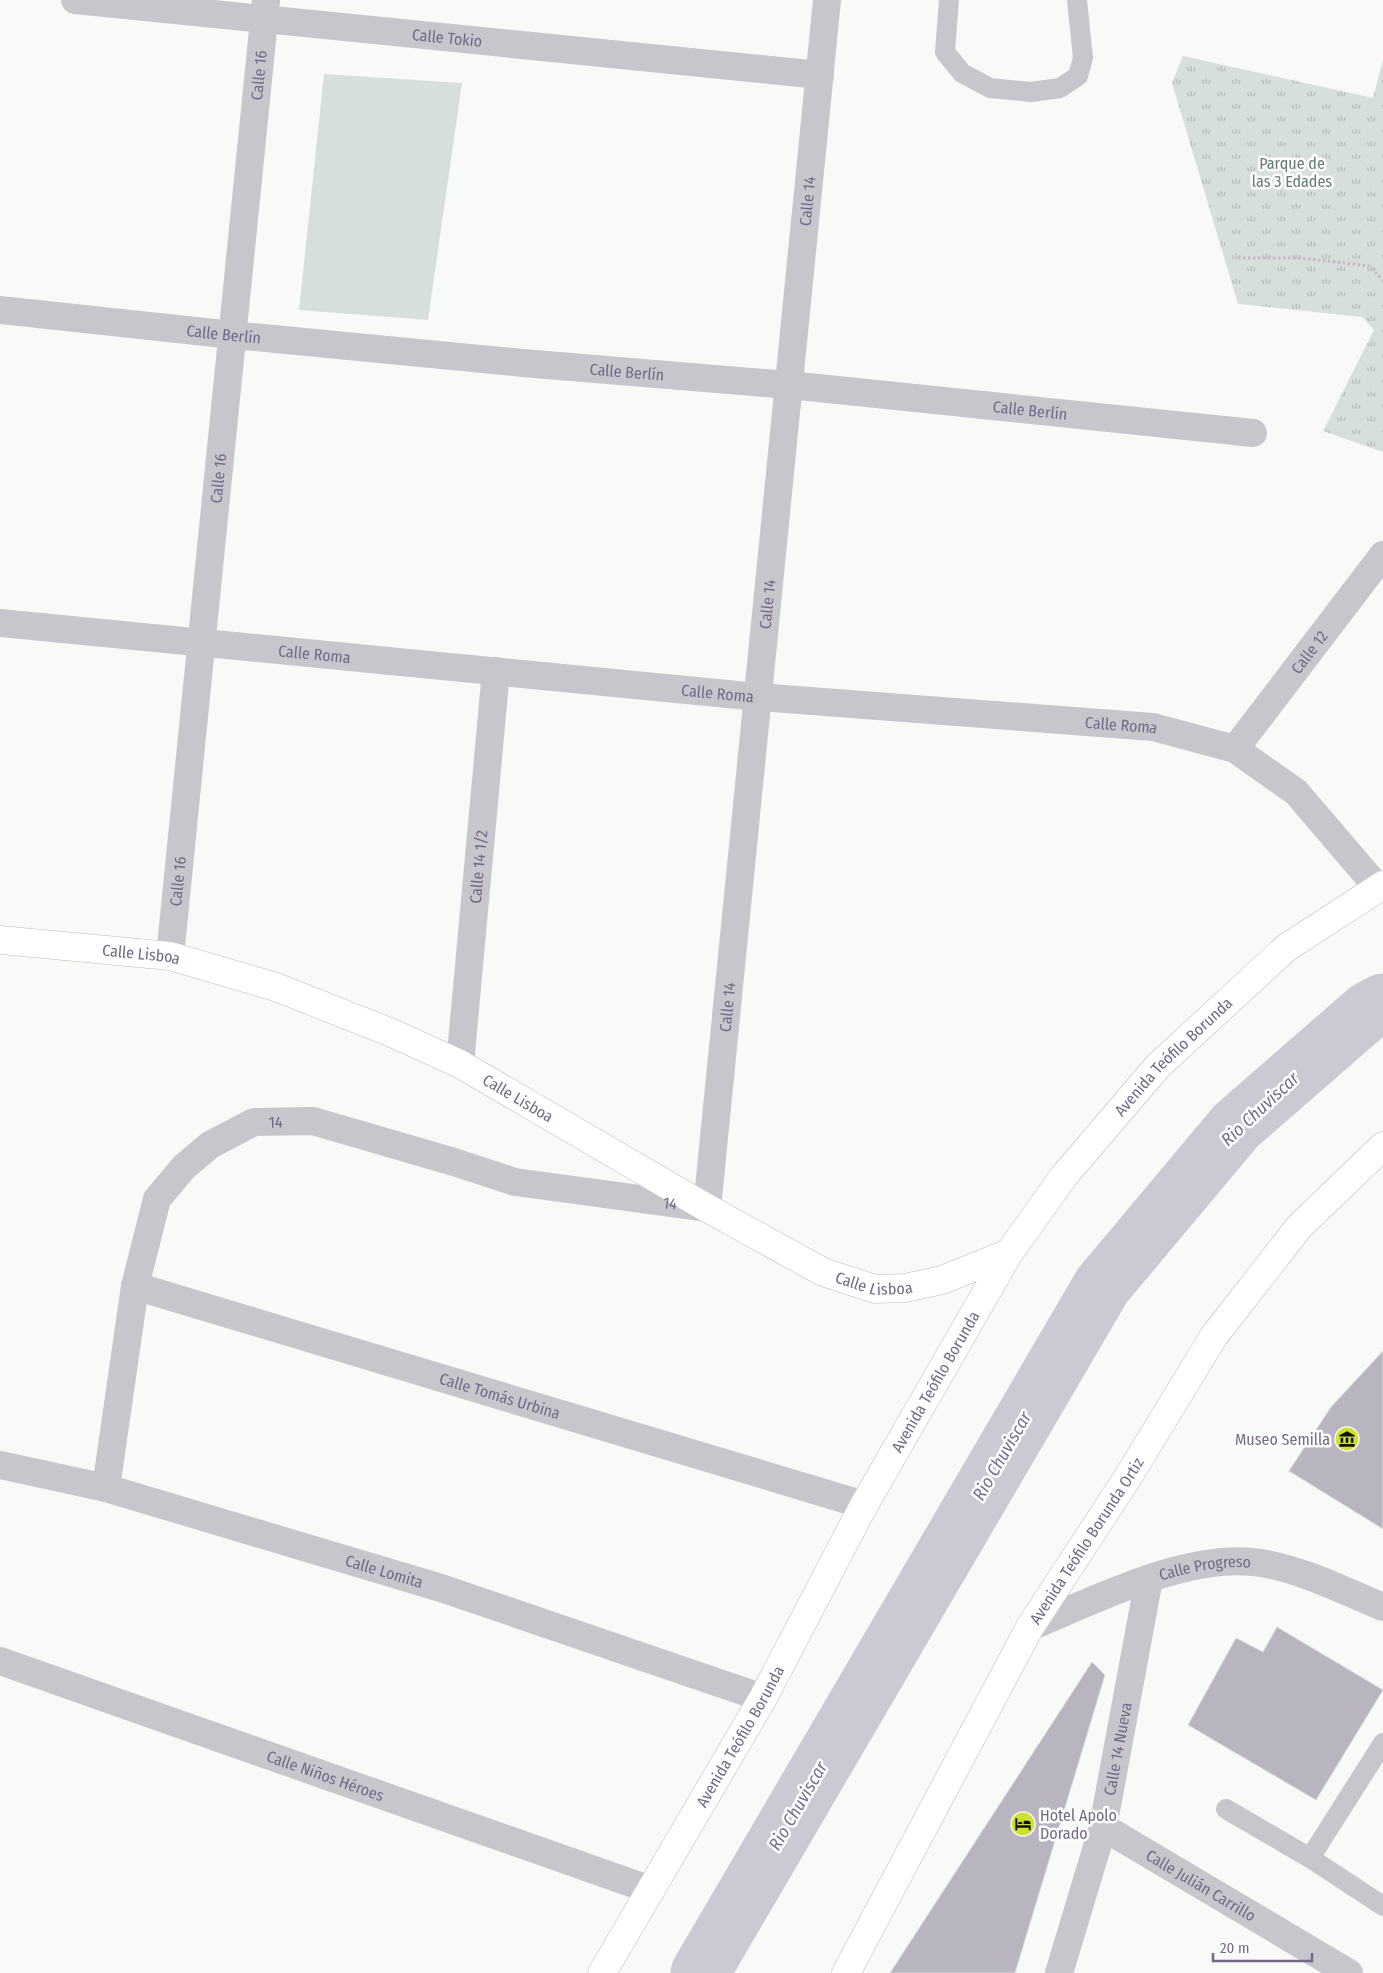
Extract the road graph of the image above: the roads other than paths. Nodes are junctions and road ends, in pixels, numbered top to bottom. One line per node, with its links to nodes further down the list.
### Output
1 (74, 0): 5 (street, Calle Tokio)
2 (827, 0): 6 (street, Calle 14)
3 (948, 0): 4 (lane)
4 (1077, 0)
5 (265, 10): 6 (street, Calle Tokio); 8 (street, Calle 16)
6 (820, 75): 9 (street, Calle 14)
7 (0, 310): 8 (street, Calle Berlín)
8 (233, 335): 9 (street, Calle Berlín); 13 (street, Calle 16)
9 (789, 385): 10 (street, Calle Berlín); 15 (street, Calle 14)
10 (1253, 433)
11 (1383, 555): 16 (street, Calle 12)
12 (0, 622): 13 (street, Calle Roma)
13 (202, 643): 14 (street, Calle Roma); 19 (street, Calle 16)
14 (496, 671): 15 (street, Calle Roma); 20 (street, Calle 14 1/2)
15 (758, 697): 16 (street, Calle Roma); 22 (street, Calle 14)
16 (1236, 749): 17 (street, Calle Roma)
17 (1381, 887): 23 (main road, Avenida Teófilo Borunda)
18 (0, 940): 19 (main road, Calle Lisboa)
19 (170, 956): 20 (main road, Calle Lisboa)
20 (460, 1064): 22 (main road, Calle Lisboa)
21 (1383, 1146): 30 (main road, Avenida Teófilo Borunda Ortiz)
22 (707, 1208): 23 (main road, Calle Lisboa); 24 (street, 14)
23 (1009, 1252): 27 (main road, Avenida Teófilo Borunda)
24 (136, 1286): 26 (street, 14); 27 (street, Calle Tomás Urbina)
25 (0, 1465): 26 (street, Calle Lomita)
26 (106, 1488): 32 (street, Calle Lomita)
27 (864, 1505): 32 (main road, Avenida Teófilo Borunda)
28 (1149, 1579): 29 (street, Calle Progreso); 30 (street, Calle Progreso); 35 (street, Calle 14 Nueva)
29 (1383, 1607)
30 (1030, 1627): 40 (main road, Avenida Teófilo Borunda Ortiz)
31 (0, 1661): 37 (street, Calle Niños Héroes)
32 (763, 1698): 37 (main road, Avenida Teófilo Borunda)
33 (1383, 1743): 36 (lane)
34 (1226, 1810): 36 (lane)
35 (1103, 1827): 41 (street, Calle 14 Nueva); 42 (street, Calle Julián Carrillo)
36 (1310, 1858): 38 (lane)
37 (651, 1890): 39 (main road, Avenida Teófilo Borunda)
38 (1383, 1906)
39 (602, 1973)
40 (846, 1973)
41 (1059, 1973)
42 (1349, 1973)

